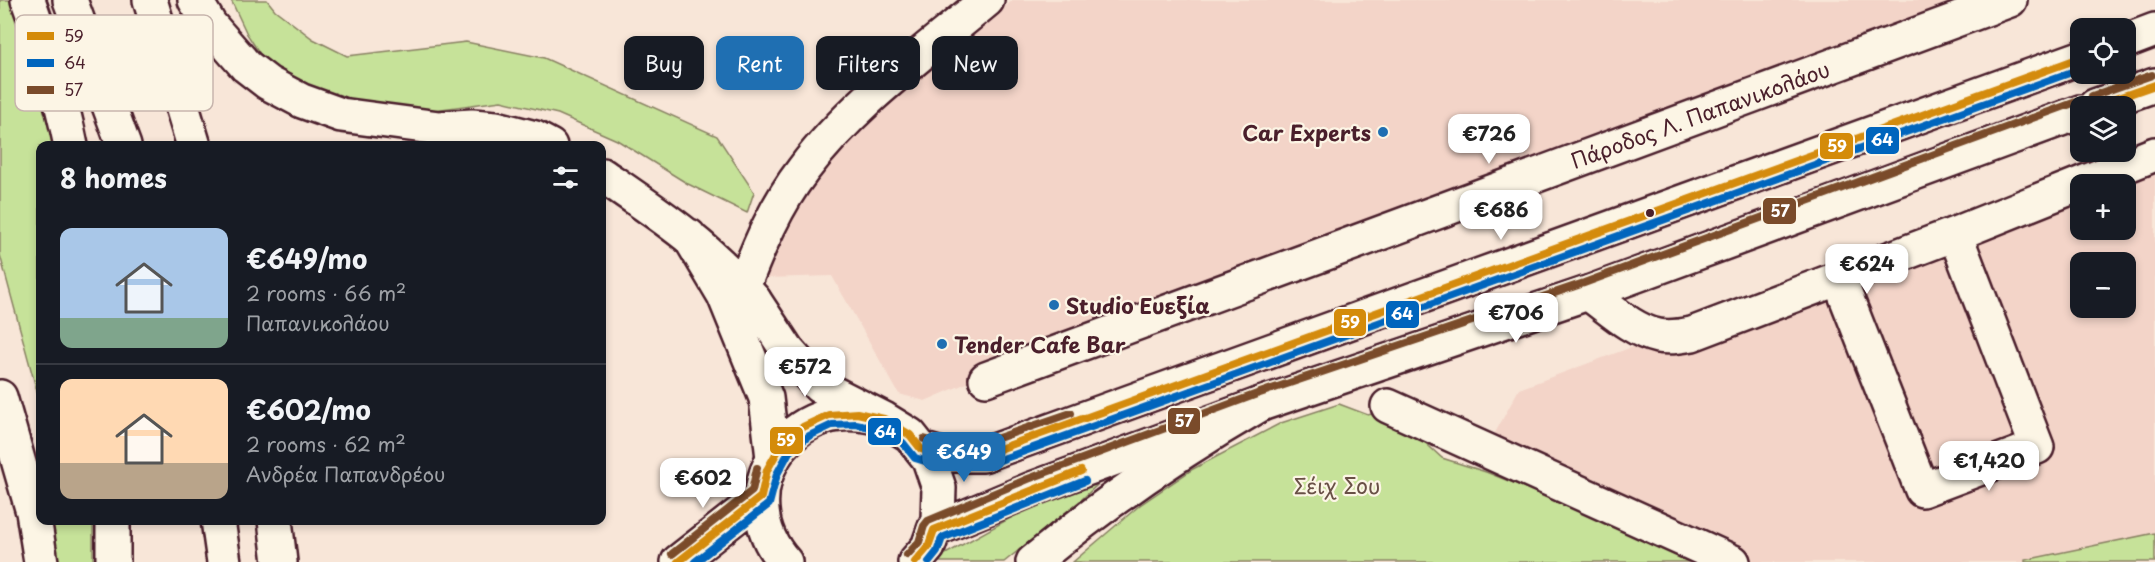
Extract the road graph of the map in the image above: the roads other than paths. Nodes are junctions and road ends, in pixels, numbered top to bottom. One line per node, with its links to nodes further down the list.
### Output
1 (28, 0): 7 (main road)
2 (70, 0): 8 (main road)
3 (150, 0): 9 (main road)
4 (195, 0): 10 (main road)
5 (987, 0): 31 (main road)
6 (2010, 0): 32 (main road, Πάροδος Λ. Παπανικολάου)
7 (33, 15)
8 (76, 15)
9 (155, 15)
10 (204, 15)
11 (213, 28): 24 (main road)
12 (2155, 30): 13 (main road)
13 (2136, 37)
14 (2070, 62): 37 (main road)
15 (2155, 85): 16 (main road)
16 (2124, 96)
17 (64, 111): 21 (main road)
18 (111, 111): 22 (main road)
19 (183, 111): 23 (main road)
20 (2070, 116): 30 (main road)
21 (71, 141)
22 (122, 141)
23 (192, 141)
24 (541, 141)
25 (2155, 154): 27 (main road)
26 (606, 178): 28 (main road)
27 (1955, 234): 29 (main road); 29 (main road)
28 (689, 236): 31 (main road); 38 (main road)
29 (1839, 279): 30 (main road)
30 (1588, 293): 34 (main road)
31 (748, 294): 36 (main road)
32 (986, 379)
33 (0, 396): 44 (main road)
34 (1261, 404): 43 (main road); 51 (main road)
35 (1388, 406): 52 (main road)
36 (884, 419): 37 (main road); 38 (main road)
37 (921, 449): 43 (main road)
38 (773, 458): 39 (main road)
39 (761, 497): 48 (main road); 49 (main road)
40 (113, 525): 45 (main road)
41 (219, 525): 46 (main road)
42 (275, 525): 47 (main road)
43 (934, 530): 50 (main road)
44 (41, 562)
45 (113, 562)
46 (224, 562)
47 (280, 562)
48 (678, 562)
49 (785, 562)
50 (915, 562)
51 (1033, 562)
52 (1733, 562)

